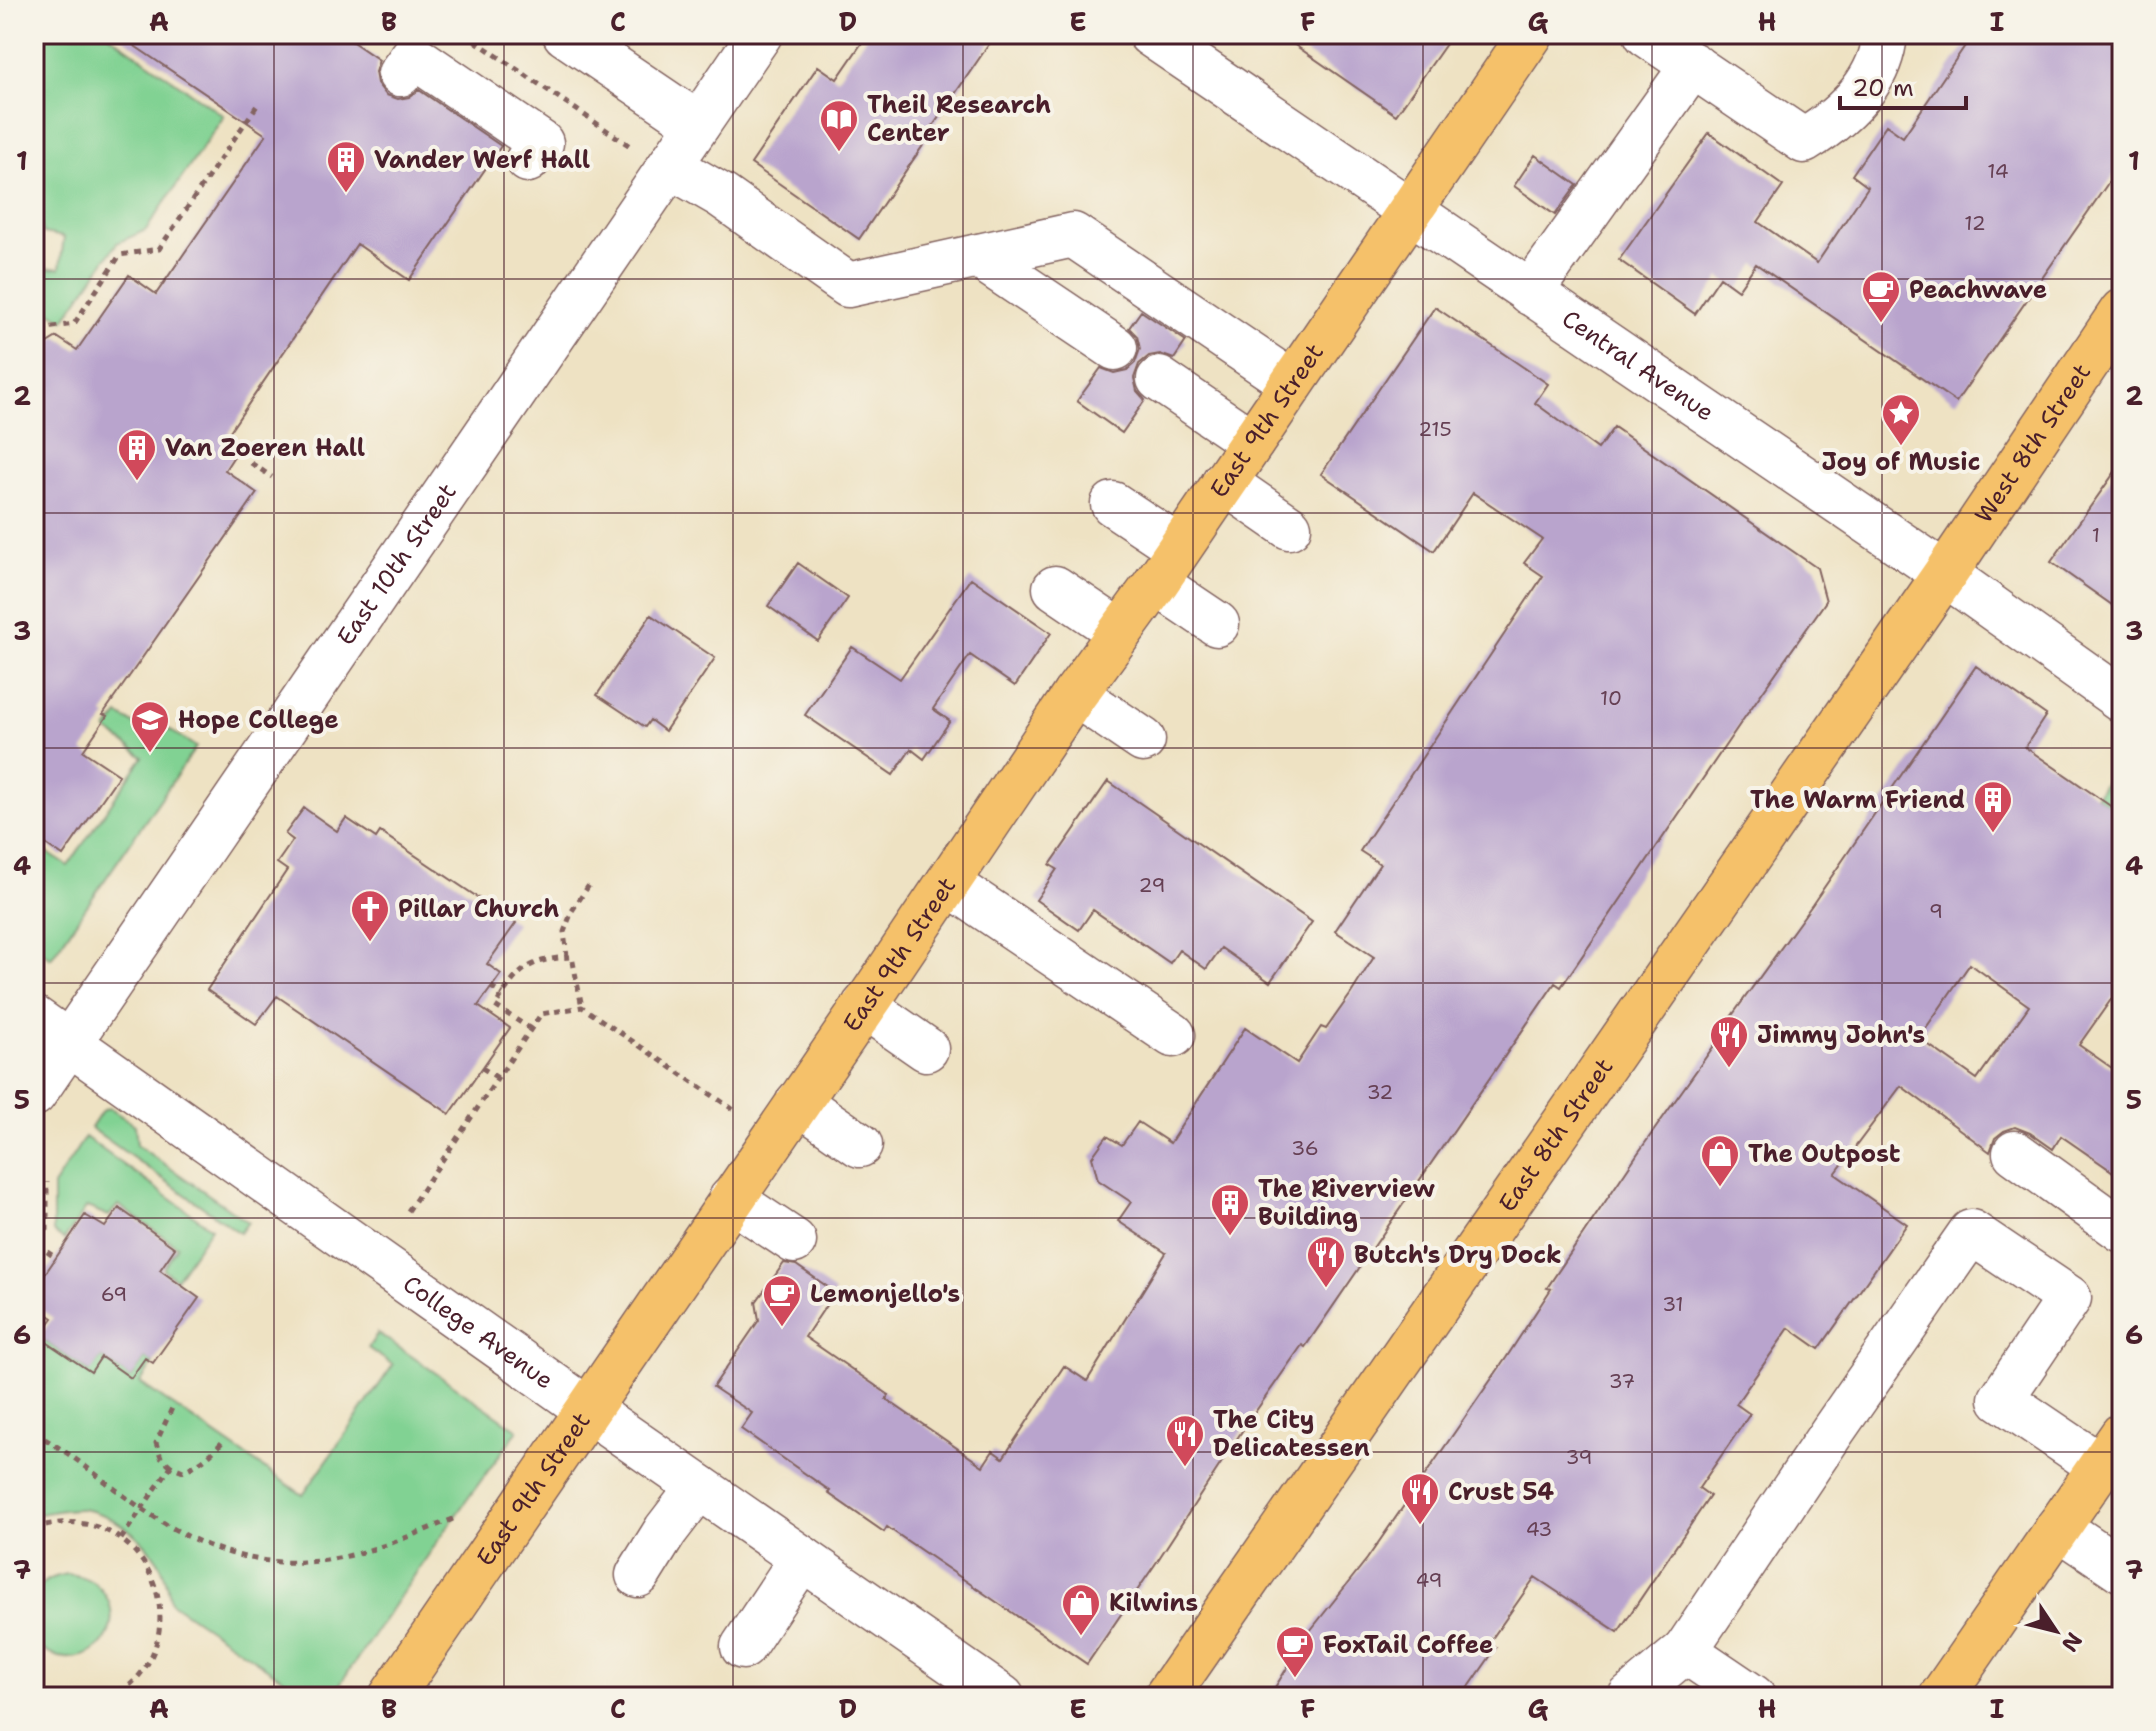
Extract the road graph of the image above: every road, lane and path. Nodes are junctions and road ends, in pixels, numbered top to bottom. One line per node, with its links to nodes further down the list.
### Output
1 (465, 34): 13 (path)
2 (565, 34): 11 (street)
3 (760, 34): 11 (street, East 10th Street)
4 (1150, 34): 14 (street, Central Avenue)
5 (1531, 34): 14 (main road, East 9th Street)
6 (1646, 34): 8 (street)
7 (1885, 34): 8 (street)
8 (1693, 65): 16 (street)
9 (400, 74): 12 (street)
10 (258, 104): 18 (path)
11 (698, 124): 13 (street, East 10th Street)
12 (528, 160)
13 (670, 166): 15 (street); 46 (street, East 10th Street)
14 (1410, 212): 16 (street, Central Avenue); 21 (main road, East 9th Street)
15 (978, 256): 19 (street); 21 (street)
16 (1530, 293): 29 (street, Central Avenue)
17 (2122, 311): 29 (main road, West 8th Street)
18 (34, 342)
19 (1115, 348)
20 (1159, 379): 22 (street)
21 (1292, 383): 22 (main road, East 9th Street)
22 (1252, 442): 25 (main road, East 9th Street)
23 (251, 463): 24 (path)
24 (272, 477)
25 (1224, 482): 27 (street); 28 (main road, East 9th Street)
26 (1113, 504): 28 (street)
27 (1289, 527)
28 (1167, 565): 31 (street); 32 (main road, East 9th Street)
29 (1945, 574): 34 (street, Central Avenue); 83 (main road, East 8th Street)
30 (1055, 588): 32 (street)
31 (1217, 624)
32 (1120, 632): 33 (main road, East 9th Street)
33 (1075, 694): 35 (street); 36 (main road, East 9th Street)
34 (2122, 700)
35 (1143, 740)
36 (948, 883): 41 (main road, East 9th Street); 45 (street)
37 (589, 885): 38 (path)
38 (567, 957): 40 (path); 42 (path)
39 (491, 987): 40 (path)
40 (503, 994): 44 (path)
41 (864, 1006): 47 (street); 51 (main road, East 9th Street)
42 (582, 1007): 44 (path); 52 (path)
43 (34, 1018): 46 (street, College Avenue)
44 (531, 1029): 49 (path)
45 (1173, 1035)
46 (69, 1042): 50 (street, East 10th Street); 63 (street, College Avenue)
47 (926, 1049)
48 (482, 1068): 49 (path)
49 (498, 1078): 57 (path)
50 (34, 1094)
51 (798, 1102): 53 (street); 56 (main road, East 9th Street)
52 (734, 1110)
53 (860, 1145)
54 (2015, 1153): 58 (street)
55 (47, 1182): 60 (path)
56 (731, 1199): 59 (street); 63 (main road, East 9th Street)
57 (408, 1211)
58 (2122, 1230)
59 (794, 1241)
60 (36, 1248): 61 (path)
61 (56, 1258)
62 (173, 1406): 67 (path)
63 (587, 1409): 68 (street, College Avenue); 81 (main road, East 9th Street)
64 (34, 1433): 69 (path)
65 (223, 1441): 67 (path)
66 (2111, 1450): 71 (main road); 78 (street)
67 (171, 1466): 69 (path)
68 (699, 1487): 74 (street, College Avenue); 76 (street)
69 (142, 1509): 70 (path); 73 (path)
70 (453, 1519)
71 (2058, 1527): 75 (street); 79 (main road)
72 (34, 1528): 73 (path)
73 (121, 1539): 80 (path)
74 (802, 1558): 77 (street); 82 (street, College Avenue)
75 (2122, 1570)
76 (638, 1575)
77 (743, 1647)
78 (1685, 1651): 84 (street); 85 (street)
79 (1948, 1695)
80 (113, 1697)
81 (391, 1697)
82 (1002, 1697)
83 (1166, 1697)
84 (1630, 1697)
85 (1753, 1697)

